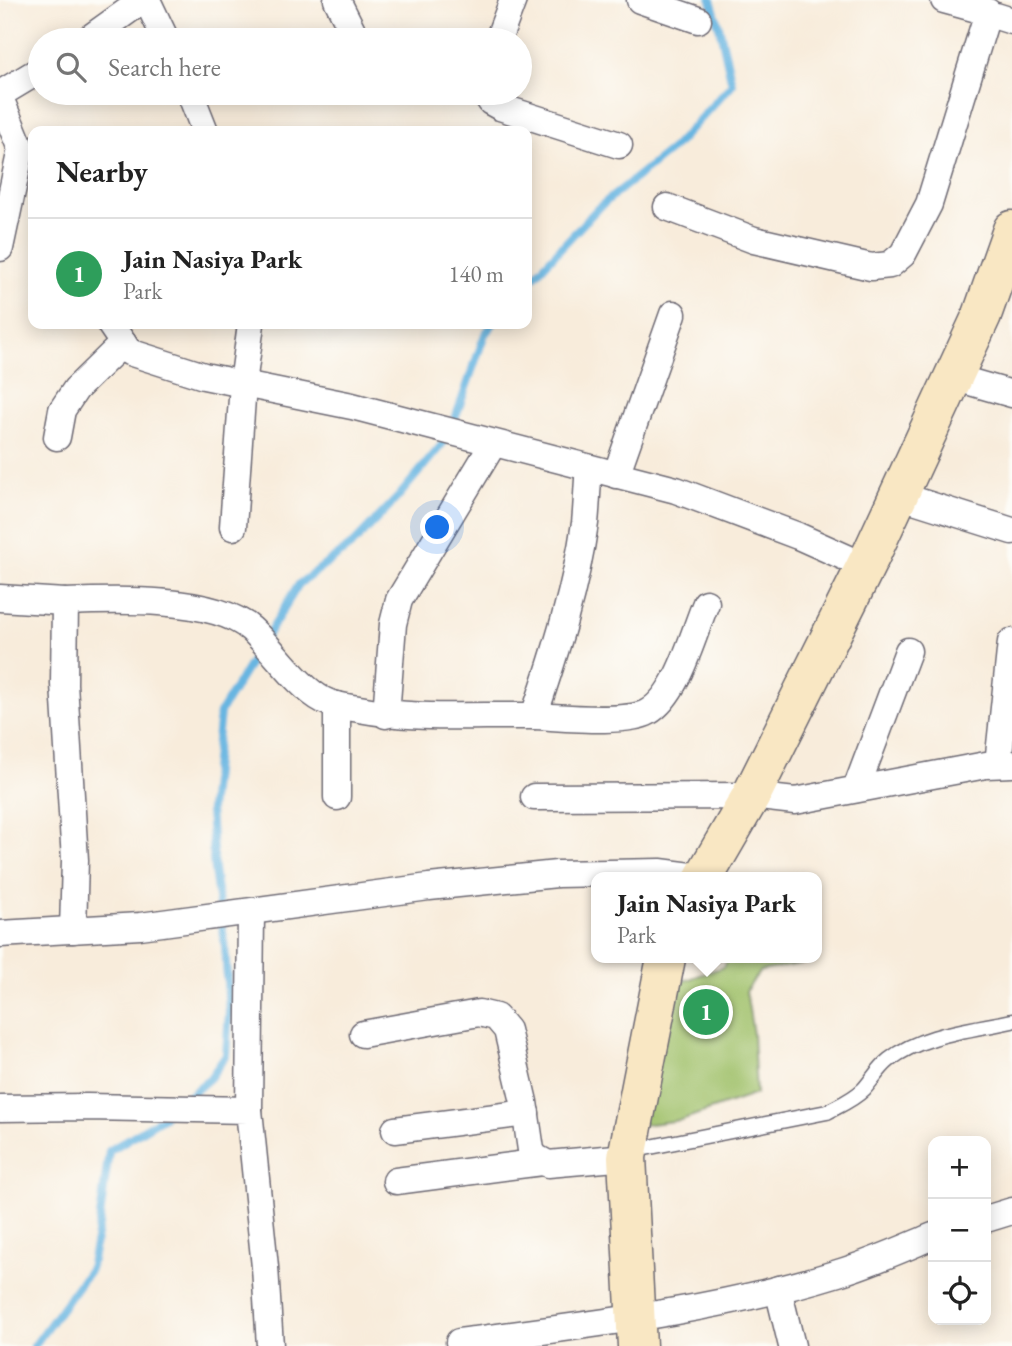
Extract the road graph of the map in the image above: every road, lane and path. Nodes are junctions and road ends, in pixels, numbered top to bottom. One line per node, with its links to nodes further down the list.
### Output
1 (145, 0): 8 (street); 9 (street)
2 (337, 0): 10 (street)
3 (513, 0): 11 (street)
4 (639, 0): 7 (street)
5 (944, 0): 6 (street)
6 (999, 12): 20 (street)
7 (698, 20)
8 (104, 28)
9 (160, 28)
10 (351, 28)
11 (502, 28)
12 (28, 78): 13 (street)
13 (0, 96): 18 (street)
14 (195, 105): 16 (street)
15 (496, 105): 17 (street)
16 (203, 126)
17 (620, 145)
18 (19, 159): 19 (street); 22 (street)
19 (28, 176)
20 (667, 207)
21 (1012, 230): 26 (street)
22 (0, 248)
23 (673, 314): 32 (street)
24 (250, 329): 27 (street)
25 (117, 333): 27 (street); 29 (street)
26 (953, 377): 28 (street); 33 (street)
27 (243, 384): 30 (street); 34 (street)
28 (1012, 394)
29 (57, 437)
30 (486, 442): 31 (street); 43 (street)
31 (589, 468): 32 (street); 44 (street)
32 (616, 475): 36 (street)
33 (898, 495): 35 (street); 36 (street)
34 (233, 527)
35 (1012, 531)
36 (865, 566): 47 (street)
37 (0, 598): 38 (street)
38 (65, 603): 42 (street); 53 (street)
39 (706, 603): 44 (street)
40 (1011, 642): 45 (street)
41 (908, 651): 46 (street)
42 (337, 705): 43 (street); 48 (street)
43 (386, 715): 44 (street)
44 (534, 716)
45 (1005, 764): 46 (street)
46 (856, 789): 47 (street)
47 (751, 796): 49 (street); 50 (street)
48 (337, 797)
49 (534, 797)
50 (707, 872)
51 (591, 873): 52 (street)
52 (245, 914): 53 (street); 59 (street)
53 (73, 930): 54 (street)
54 (0, 934)
55 (665, 963): 62 (street)
56 (1012, 1021): 62 (lane)
57 (363, 1034): 60 (street)
58 (0, 1108): 59 (street)
59 (249, 1110): 71 (street)
60 (526, 1113): 61 (street); 63 (street)
61 (395, 1129)
62 (628, 1154): 63 (street); 69 (street)
63 (542, 1162): 64 (street)
64 (397, 1181)
65 (1012, 1212): 66 (street)
66 (991, 1218)
67 (928, 1238): 68 (street)
68 (778, 1290): 69 (street); 72 (street)
69 (635, 1332): 70 (street)
70 (459, 1342)
71 (270, 1346)
72 (792, 1346)

